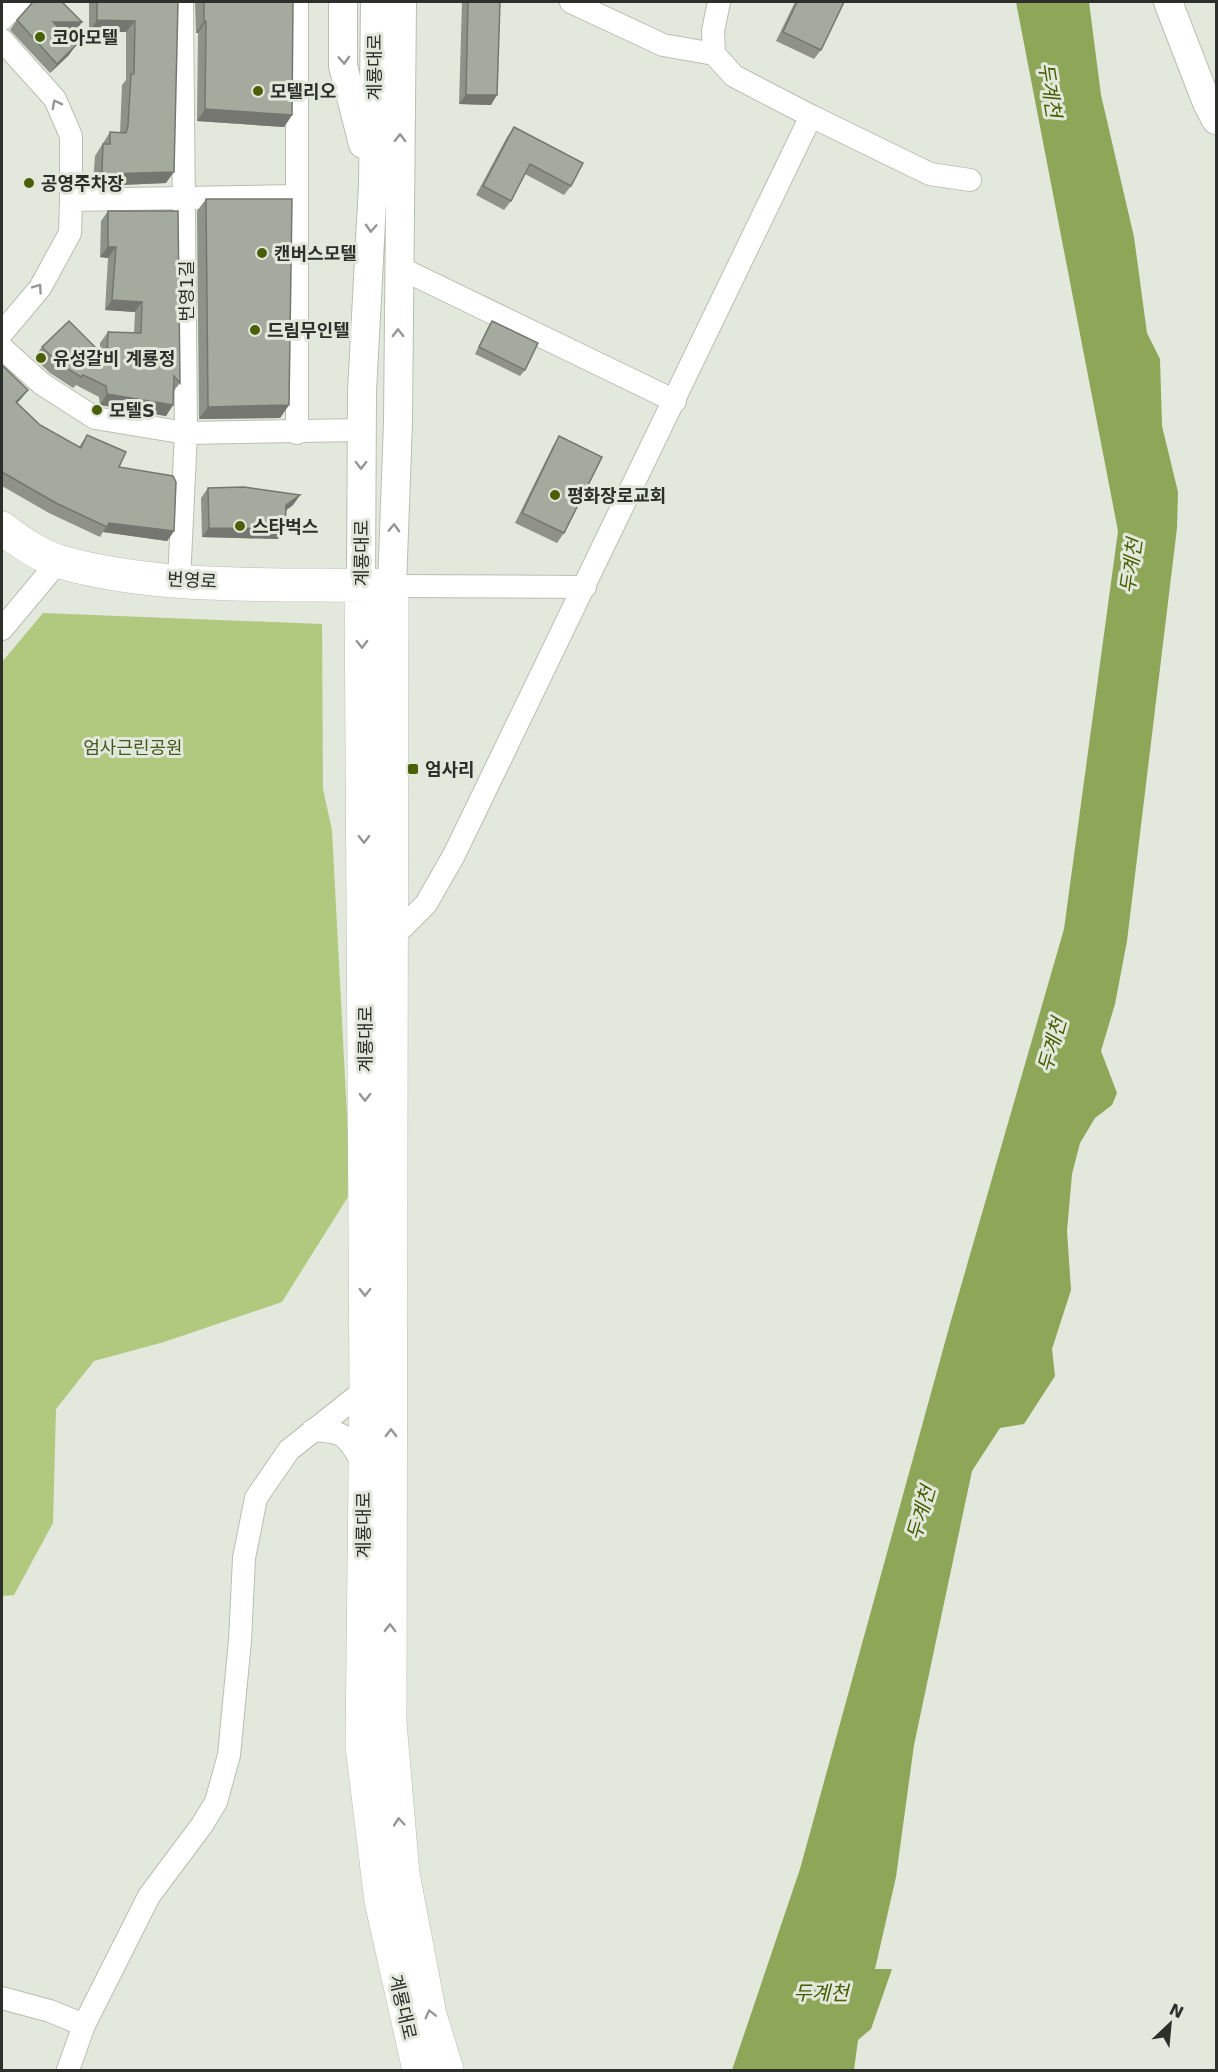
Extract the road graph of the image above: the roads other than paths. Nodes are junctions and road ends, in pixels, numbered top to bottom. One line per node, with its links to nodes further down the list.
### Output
1 (19, 2): 10 (street)
2 (182, 2): 18 (street, 번영1길)
3 (297, 2): 17 (street)
4 (343, 2): 16 (street, one-way to 16)
5 (375, 2): 16 (street, 계룡대로)
6 (402, 2): 20 (street, 계룡대로, one-way to 6)
7 (571, 2): 12 (street)
8 (719, 2): 12 (street)
9 (1168, 2): 14 (street)
10 (2, 19)
11 (2, 40): 19 (street, one-way to 11)
12 (714, 54): 13 (street)
13 (811, 116): 15 (street); 23 (street)
14 (1216, 120)
15 (970, 180)
16 (373, 184): 24 (street, 계룡대로, one-way to 24)
17 (297, 196): 18 (street); 26 (street)
18 (185, 198): 19 (street); 25 (street, 번영1길)
19 (71, 200): 21 (street, one-way to 19)
20 (398, 267): 23 (street); 30 (street, 계룡대로, one-way to 20)
21 (2, 333)
22 (2, 348): 25 (street)
23 (675, 401): 31 (street)
24 (361, 430): 26 (street); 30 (street, 계룡대로, one-way to 30)
25 (186, 433): 26 (street); 29 (street, 번영1길)
26 (297, 433)
27 (2, 528): 28 (main road, 번영로)
28 (58, 561): 29 (main road, 번영로); 32 (street)
29 (178, 581): 30 (main road, 번영로)
30 (377, 586): 31 (street); 33 (main road, 계룡대로); 34 (main road, 계룡대로, one-way to 34)
31 (585, 586): 33 (street)
32 (2, 629)
33 (391, 939): 41 (main road, 계룡대로, one-way to 33)
34 (366, 1389): 35 (street); 36 (main road, 계룡대로)
35 (313, 1430): 36 (street); 38 (street)
36 (363, 1463): 40 (main road, 계룡대로)
37 (2, 1998): 38 (street)
38 (84, 2025): 39 (street)
39 (68, 2070)
40 (419, 2070)
41 (447, 2070)

